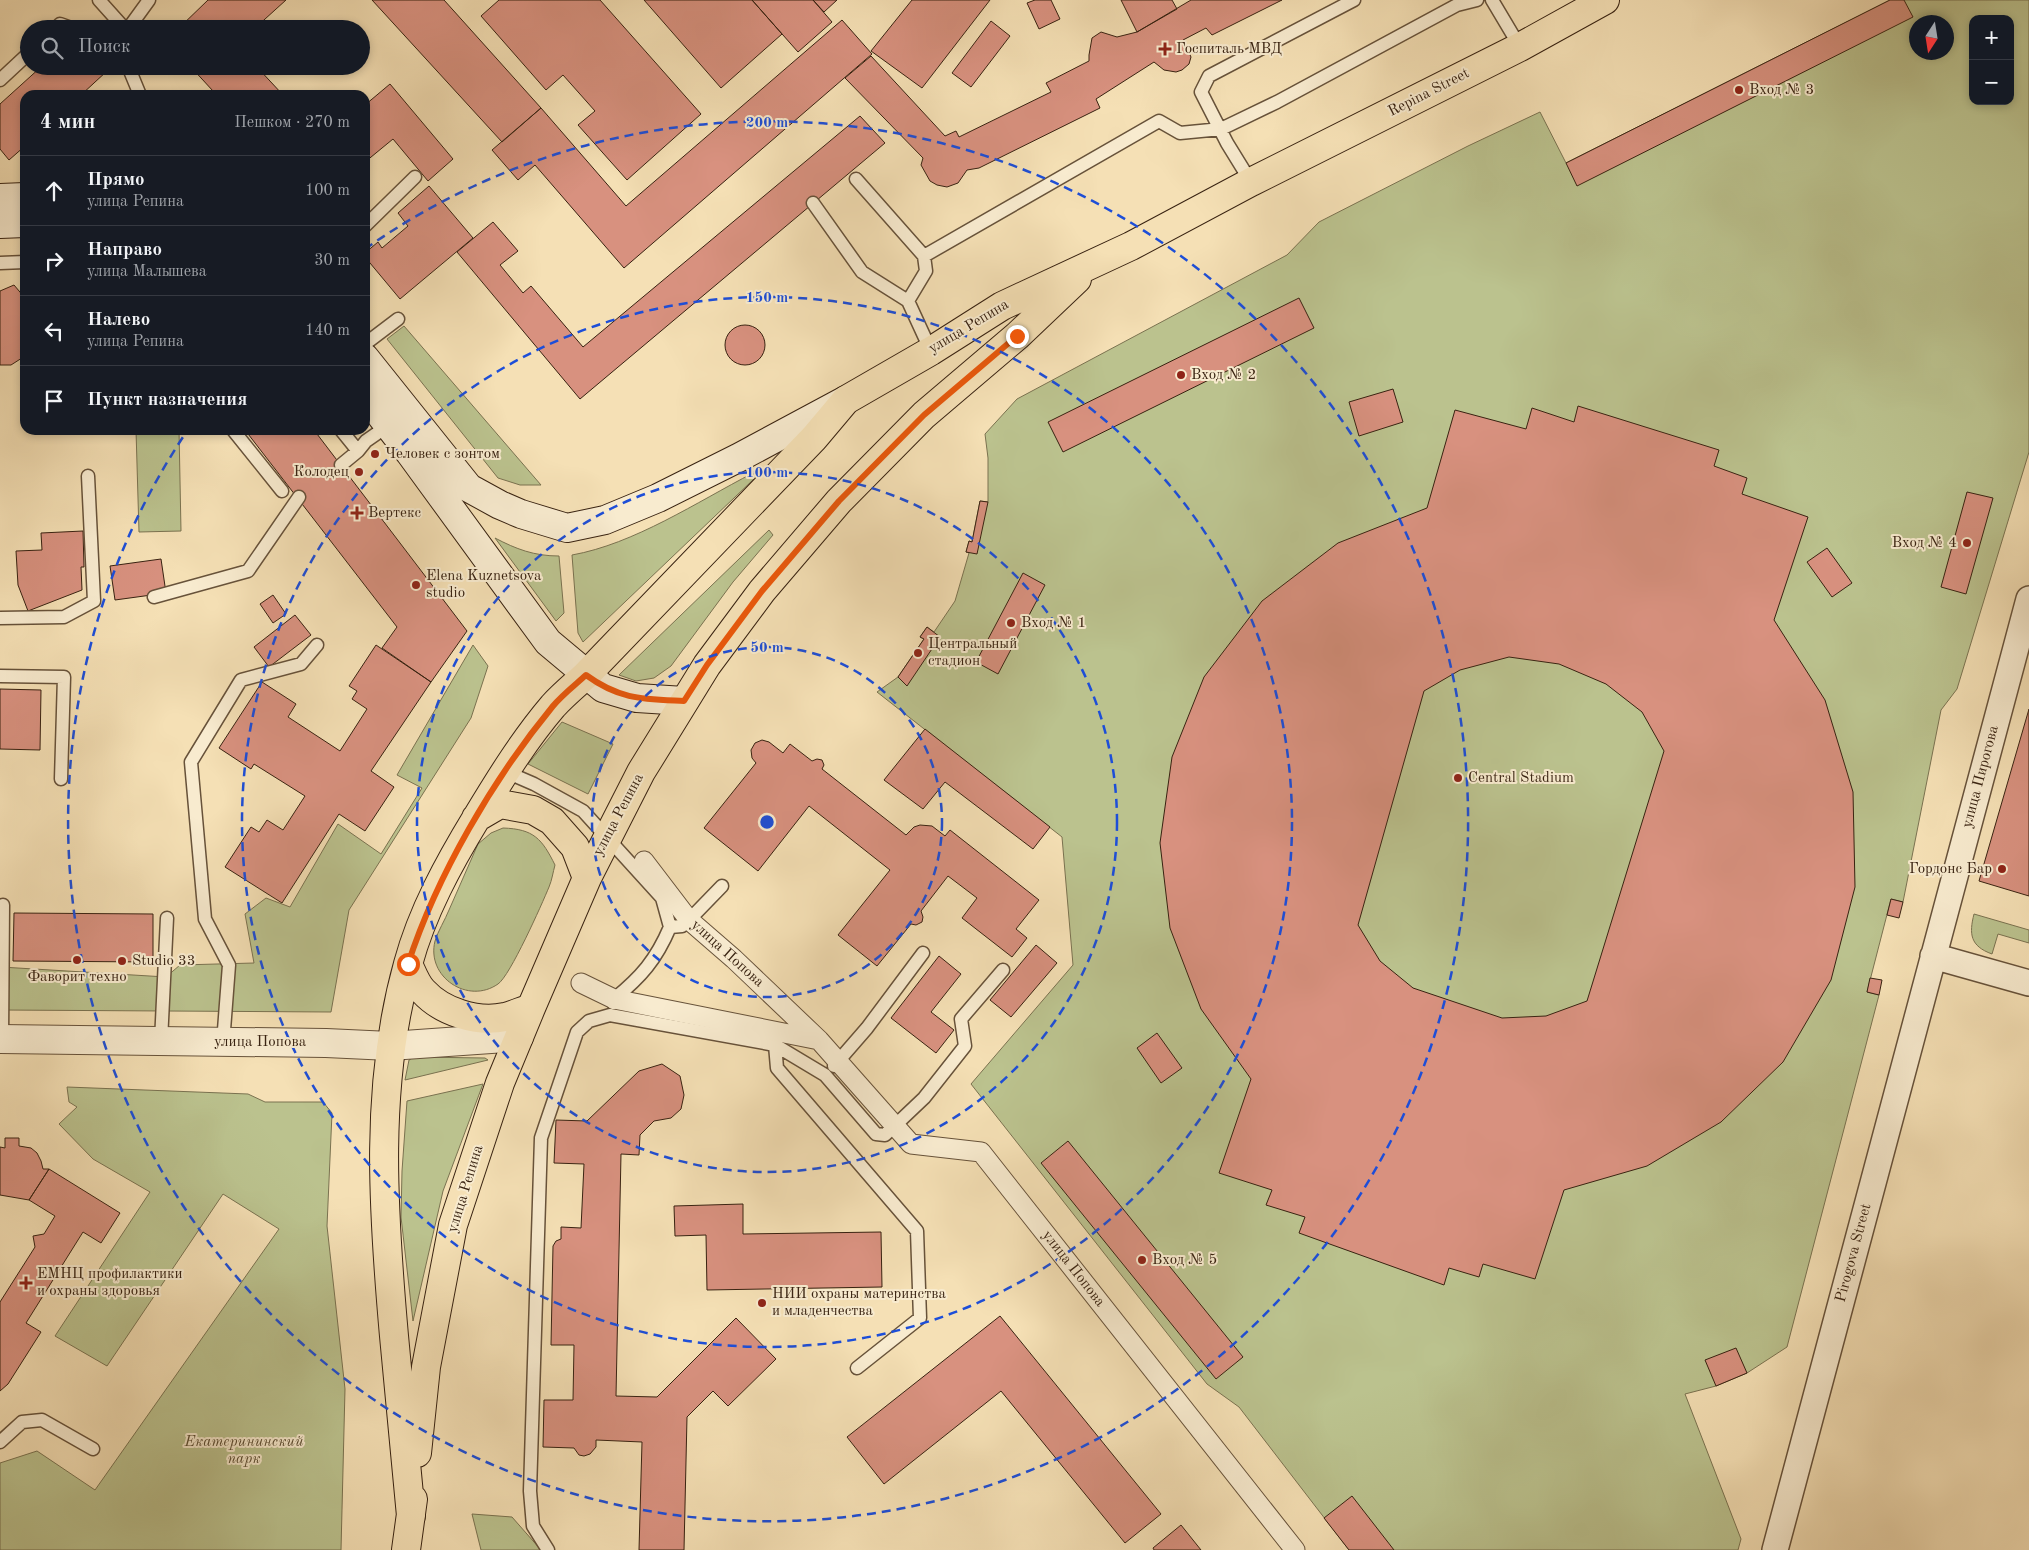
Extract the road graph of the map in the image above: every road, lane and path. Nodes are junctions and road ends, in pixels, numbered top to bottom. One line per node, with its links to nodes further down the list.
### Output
1 (99, 0): 7 (lane)
2 (149, 0): 8 (lane)
3 (1354, 0): 14 (lane)
4 (1477, 0): 14 (lane)
5 (1492, 0): 9 (lane)
6 (1605, 0): 9 (main road, Repina Street)
7 (118, 20)
8 (134, 20)
9 (1520, 47): 17 (main road, Repina Street)
10 (20, 61): 12 (lane)
11 (132, 75): 13 (lane)
12 (0, 80)
13 (138, 90)
14 (1221, 129): 17 (lane); 24 (lane)
15 (415, 177): 21 (lane)
16 (856, 179): 24 (lane)
17 (1251, 182): 25 (main road, улица Репина)
18 (20, 197): 19 (main road)
19 (0, 198)
20 (813, 203): 28 (lane)
21 (370, 221)
22 (20, 223): 23 (main road)
23 (0, 224)
24 (924, 256): 28 (lane)
25 (1096, 261): 31 (main road, улица Репина); 49 (main road, улица Репина)
26 (20, 262): 27 (lane)
27 (0, 263)
28 (908, 301): 31 (lane)
29 (398, 319): 30 (lane)
30 (370, 340)
31 (931, 350): 33 (main road, улица Репина)
32 (370, 364): 33 (main road, улица Репина)
33 (846, 400): 47 (main road, улица Репина)
34 (370, 401): 35 (main road)
35 (389, 425): 38 (lane); 47 (main road)
36 (237, 435): 41 (lane)
37 (345, 435): 38 (lane)
38 (358, 451): 39 (lane)
39 (341, 464)
40 (88, 476): 45 (lane)
41 (282, 490)
42 (298, 497): 43 (lane)
43 (154, 597)
44 (2029, 599): 62 (street, улица Пирогова)
45 (0, 618)
46 (317, 645): 73 (lane)
47 (586, 675): 49 (main road); 50 (main road, улица Репина)
48 (0, 676): 51 (lane)
49 (684, 701): 53 (main road, улица Репина)
50 (504, 771): 52 (main road, улица Репина); 53 (lane)
51 (61, 779)
52 (476, 818): 55 (main road); 63 (main road, улица Репина)
53 (607, 837): 55 (main road, улица Репина); 60 (lane)
54 (644, 861): 59 (street, улица Попова)
55 (587, 878): 68 (main road, улица Репина)
56 (722, 886): 59 (lane)
57 (3, 905): 70 (lane)
58 (167, 918): 72 (lane)
59 (689, 920): 60 (lane); 71 (street, улица Попова)
60 (670, 927): 67 (lane)
61 (923, 953): 76 (lane)
62 (1933, 956): 66 (street); 86 (street, Pirogova Street)
63 (408, 964): 68 (main road); 75 (main road, улица Репина)
64 (1003, 970): 78 (lane)
65 (581, 983): 67 (street)
66 (2029, 983)
67 (612, 1007): 71 (street); 74 (lane); 84 (lane)
68 (530, 1008): 69 (main road, улица Репина)
69 (519, 1036): 75 (main road, улица Попова); 82 (main road, улица Репина)
70 (1, 1038): 72 (main road, улица Попова)
71 (819, 1040): 76 (street, улица Попова)
72 (162, 1041): 73 (main road, улица Попова)
73 (223, 1043): 75 (main road, улица Попова)
74 (775, 1045): 77 (lane); 79 (lane)
75 (390, 1046): 82 (main road, улица Репина)
76 (838, 1061): 77 (lane); 78 (street, улица Попова)
77 (825, 1075): 78 (lane)
78 (895, 1124): 85 (street, улица Попова)
79 (857, 1368)
80 (0, 1442): 81 (lane)
81 (93, 1449)
82 (411, 1516): 83 (main road, улица Репина)
83 (406, 1550)
84 (548, 1550)
85 (1295, 1550)
86 (1775, 1550)

